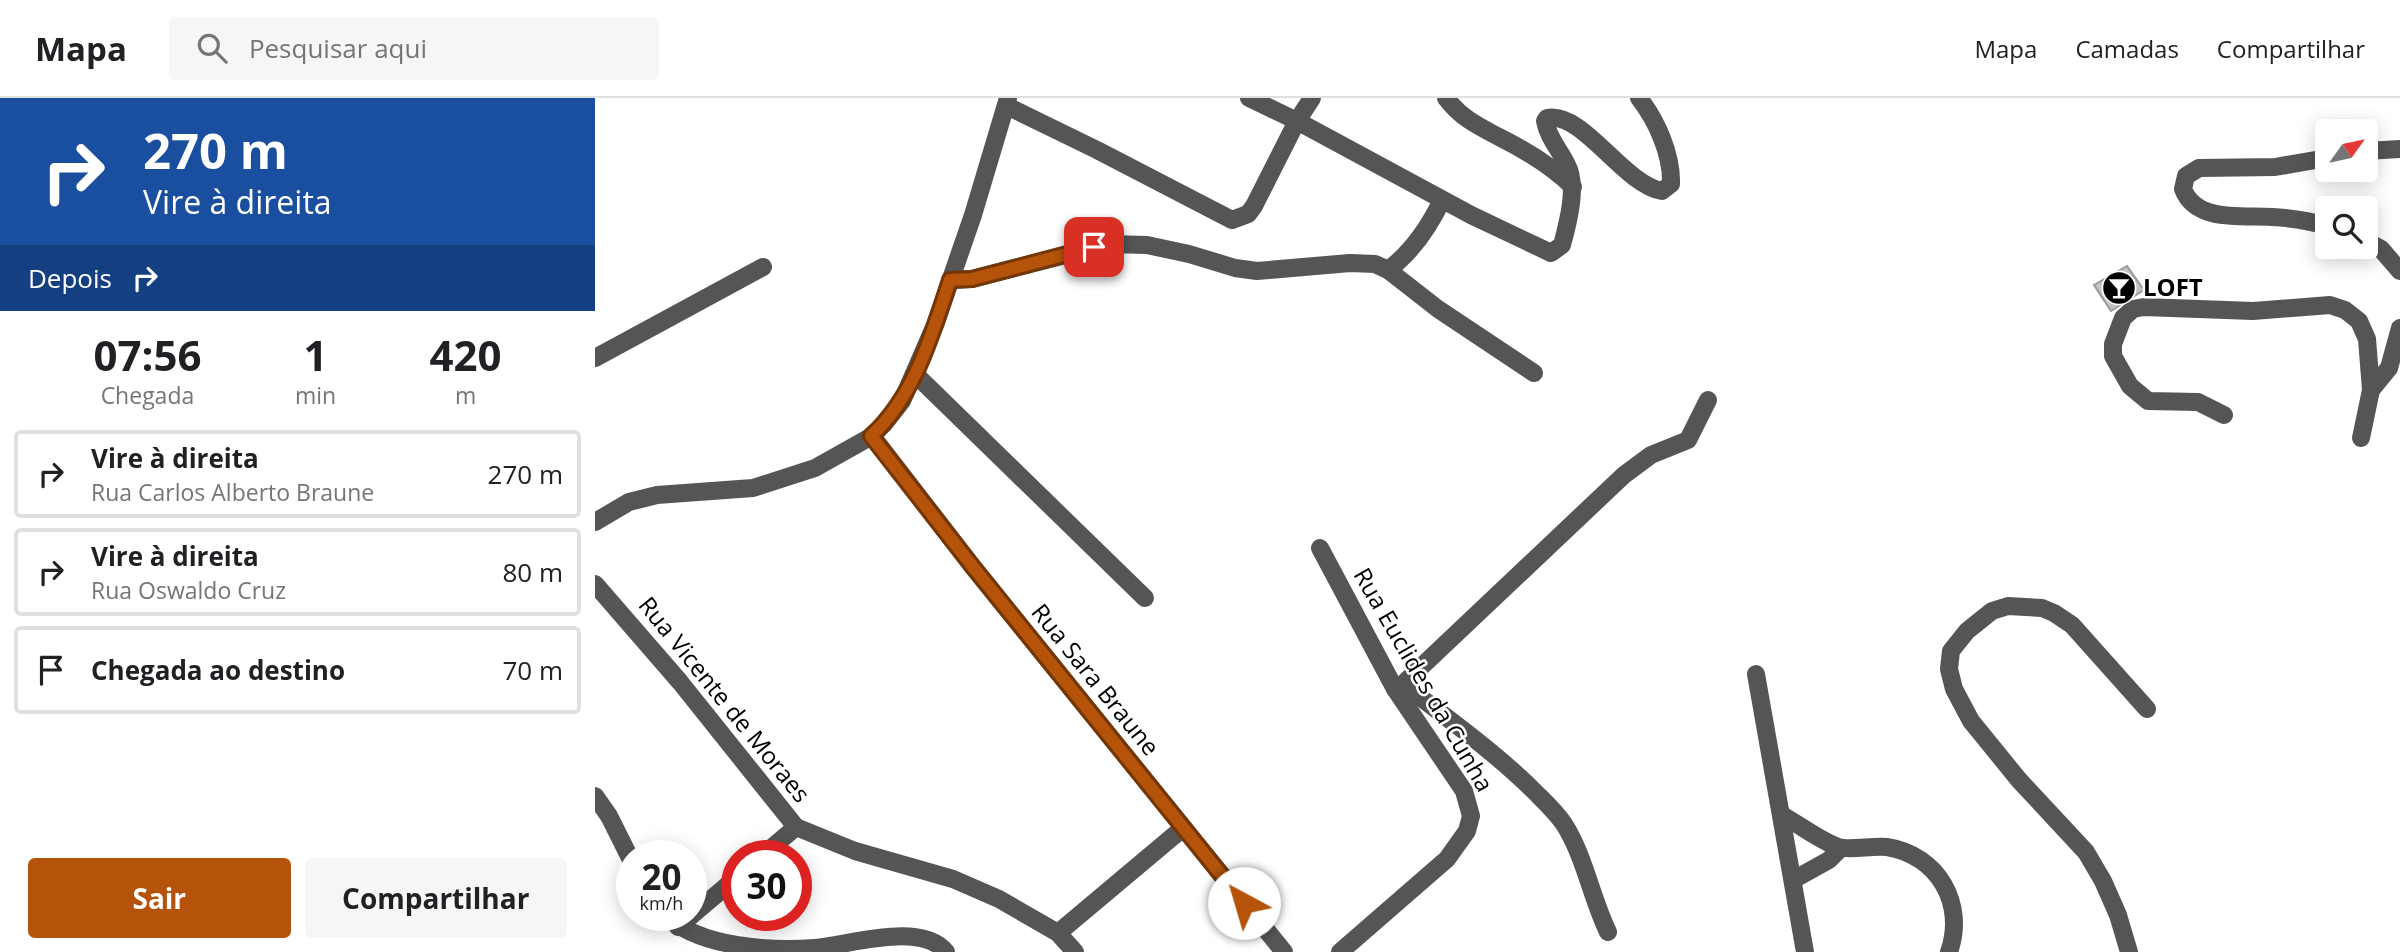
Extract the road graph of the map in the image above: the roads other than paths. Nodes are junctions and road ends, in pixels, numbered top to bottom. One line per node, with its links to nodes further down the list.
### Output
1 (1249, 98): 6 (street)
2 (1312, 98): 6 (street)
3 (1446, 98): 10 (street)
4 (1640, 98): 10 (street)
5 (1007, 102): 6 (street); 17 (street)
6 (1297, 121): 11 (street)
7 (2400, 149): 8 (street)
8 (2378, 150)
9 (2315, 160): 12 (street)
10 (1573, 187): 11 (street)
11 (1442, 200): 15 (street)
12 (2315, 224)
13 (2378, 247): 16 (street)
14 (763, 267): 19 (street)
15 (1388, 271): 17 (street); 21 (street)
16 (2400, 271)
17 (950, 280): 20 (street)
18 (2400, 328): 22 (street)
19 (595, 358)
20 (915, 373): 25 (street); 30 (street)
21 (1534, 373)
22 (2371, 390): 24 (street); 26 (street)
23 (1708, 400): 32 (street)
24 (2224, 415)
25 (871, 436): 27 (street); 37 (street, Rua Sara Braune)
26 (2361, 438)
27 (595, 522)
28 (1320, 548): 32 (street, Rua Euclides da Cunha)
29 (595, 584): 36 (street, Rua Vicente de Moraes)
30 (1145, 598)
31 (1756, 674): 35 (street)
32 (1399, 687): 43 (street); 48 (street, Rua Euclides da Cunha)
33 (2147, 709): 51 (street)
34 (595, 796): 38 (street)
35 (1781, 816): 40 (street); 41 (street)
36 (796, 827): 39 (street); 44 (street, Rua Vicente de Moraes)
37 (1183, 828): 44 (street); 47 (street, Rua Sara Braune)
38 (621, 840)
39 (781, 840)
40 (1841, 848): 41 (street); 50 (street)
41 (1793, 880): 49 (street)
42 (694, 931): 45 (street)
43 (1608, 932)
44 (1058, 933): 46 (street, Rua Vicente de Moraes)
45 (946, 952)
46 (1075, 952)
47 (1284, 952)
48 (1340, 952)
49 (1805, 952)
50 (1949, 952)
51 (2129, 952)

